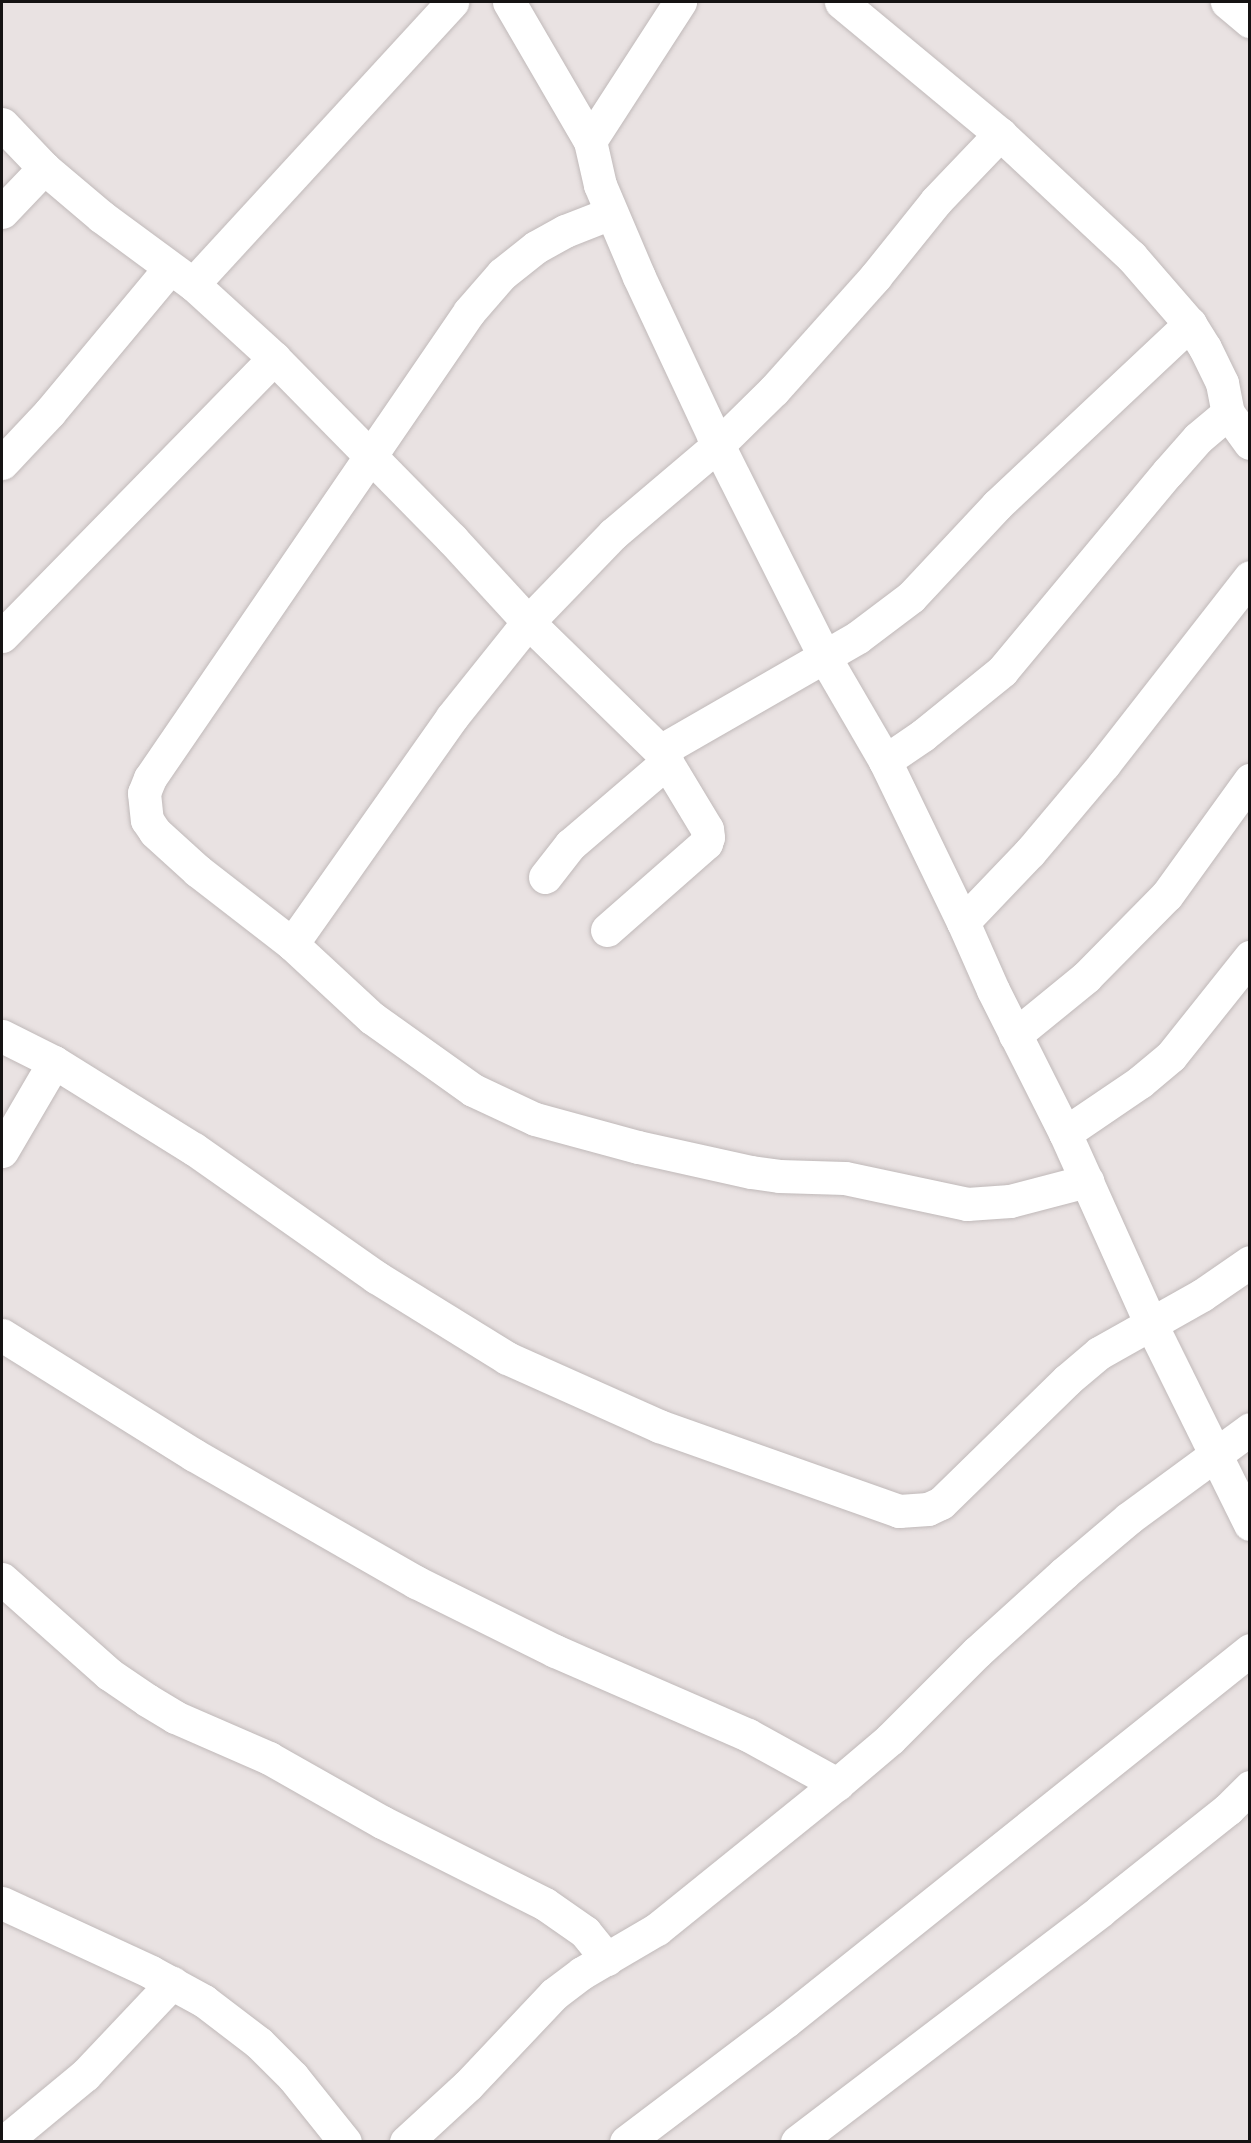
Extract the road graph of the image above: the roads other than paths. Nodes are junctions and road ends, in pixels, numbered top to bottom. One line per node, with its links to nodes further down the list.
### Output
1 (452, 2): 13 (street)
2 (509, 2): 9 (street)
3 (680, 2): 9 (street)
4 (841, 2): 8 (street)
5 (1227, 2): 6 (street)
6 (1250, 21)
7 (2, 124): 10 (street)
8 (1000, 134): 14 (street); 18 (street)
9 (590, 141): 12 (street)
10 (44, 168): 11 (street); 13 (street)
11 (2, 212)
12 (611, 213): 18 (street); 19 (street)
13 (181, 276): 15 (street); 20 (street)
14 (1190, 324): 16 (street); 24 (street)
15 (274, 358): 19 (street); 23 (street)
16 (1228, 413): 17 (street); 26 (street)
17 (1250, 443)
18 (718, 445): 22 (street); 24 (street)
19 (369, 455): 22 (street); 31 (street)
20 (2, 463)
21 (1250, 577): 29 (street)
22 (528, 622): 25 (street); 31 (street)
23 (2, 636)
24 (824, 657): 25 (street); 26 (street)
25 (664, 757): 28 (street); 30 (street)
26 (885, 761): 29 (street)
27 (1250, 780): 33 (street)
28 (545, 877)
29 (963, 922): 33 (street)
30 (608, 930)
31 (292, 944): 38 (street)
32 (1250, 957): 36 (street)
33 (1015, 1035): 36 (street)
34 (2, 1036): 35 (street)
35 (54, 1062): 37 (street); 40 (street)
36 (1065, 1133): 38 (street)
37 (2, 1151)
38 (1087, 1181): 40 (street)
39 (1250, 1262): 40 (street)
40 (1151, 1324): 43 (street)
41 (2, 1335): 47 (street)
42 (1250, 1429): 43 (street)
43 (1215, 1455): 44 (street); 47 (street)
44 (1250, 1524)
45 (2, 1579): 50 (street)
46 (1250, 1650): 55 (street)
47 (837, 1784): 50 (street)
48 (1250, 1787): 56 (street)
49 (2, 1903): 51 (street)
50 (607, 1959): 54 (street)
51 (172, 1983): 52 (street); 53 (street)
52 (4, 2142)
53 (345, 2142)
54 (405, 2142)
55 (626, 2142)
56 (797, 2142)

